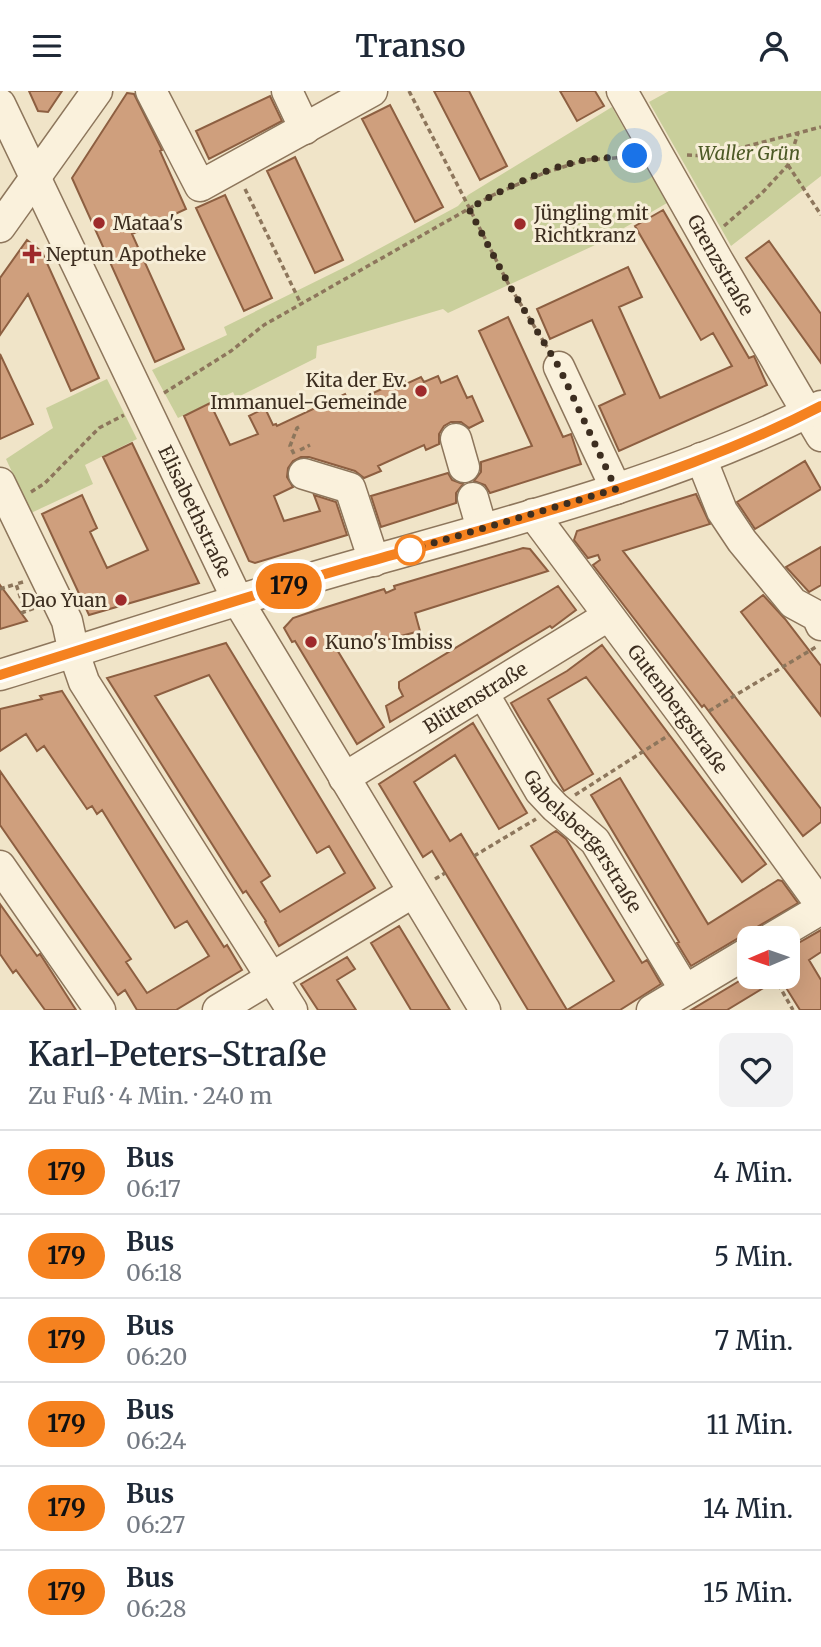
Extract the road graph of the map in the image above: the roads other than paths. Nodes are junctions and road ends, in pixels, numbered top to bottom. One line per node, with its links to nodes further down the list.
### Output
1 (97, 91): 8 (street)
2 (151, 91): 7 (street)
3 (287, 91): 7 (street)
4 (372, 91): 7 (street)
5 (622, 91): 11 (street, Grenzstraße)
6 (0, 104): 8 (street, Elisabethstraße)
7 (305, 129)
8 (34, 177): 9 (street); 20 (street, Elisabethstraße)
9 (0, 227)
10 (559, 367): 14 (street)
11 (816, 418): 12 (street)
12 (701, 458): 14 (street); 22 (street)
13 (302, 462): 19 (street)
14 (616, 489): 17 (street)
15 (5, 493): 23 (street)
16 (473, 498): 18 (street)
17 (533, 515): 18 (street); 21 (street, Gutenbergstraße)
18 (482, 529): 19 (street)
19 (374, 561): 20 (street)
20 (238, 601): 23 (street); 26 (street, Elisabethstraße)
21 (608, 616): 25 (street, Blütenstraße); 29 (street, Gutenbergstraße)
22 (819, 628)
23 (74, 653): 24 (street); 32 (street)
24 (0, 675)
25 (483, 693): 26 (street, Blütenstraße); 33 (street, Gabelsbergerstraße)
26 (344, 778): 28 (street, Elisabethstraße)
27 (0, 866): 34 (street)
28 (412, 893): 32 (street); 37 (street, Elisabethstraße)
29 (821, 907): 30 (street)
30 (791, 926)
31 (737, 959): 33 (street)
32 (272, 977): 35 (street); 36 (street)
33 (685, 990): 38 (street)
34 (100, 1010)
35 (218, 1010)
36 (292, 1010)
37 (485, 1010)
38 (652, 1010)

